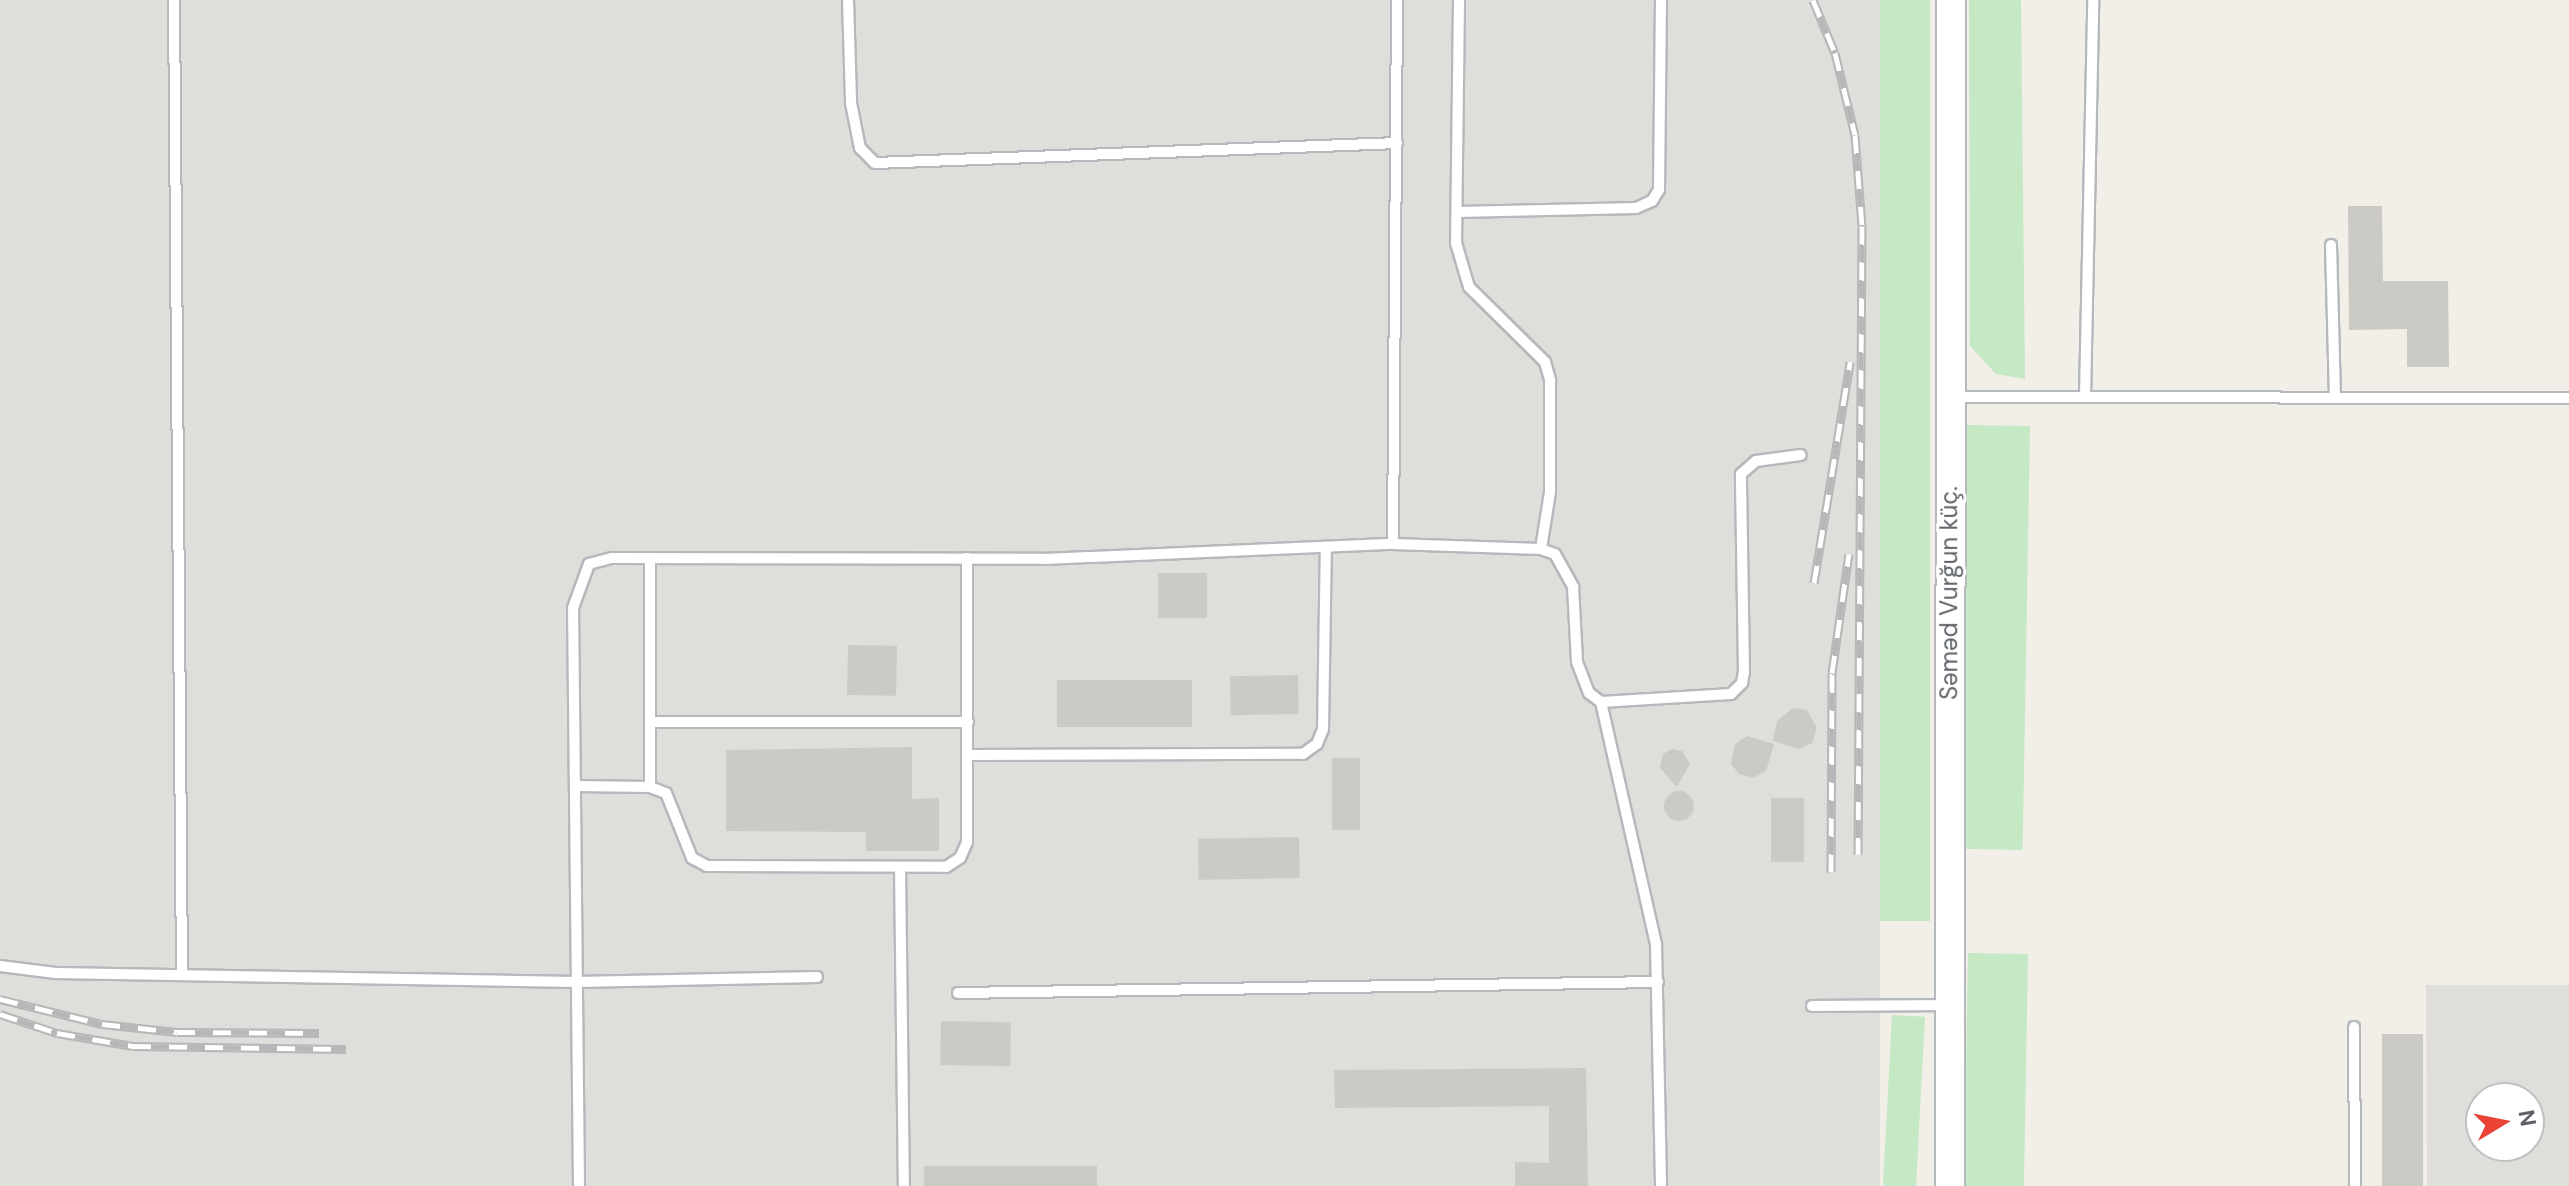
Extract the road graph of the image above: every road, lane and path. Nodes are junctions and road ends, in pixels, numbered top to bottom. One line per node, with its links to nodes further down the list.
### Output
1 (174, 0): 29 (lane)
2 (848, 0): 8 (lane)
3 (1397, 0): 8 (lane)
4 (1459, 0): 9 (lane)
5 (1661, 0): 9 (lane)
6 (1951, 0): 11 (main road, Səməd Vurğun küç.)
7 (2093, 0): 12 (lane)
8 (1397, 143): 16 (lane)
9 (1457, 212): 18 (lane)
10 (2331, 245): 13 (lane)
11 (1948, 397): 12 (lane); 34 (main road, Səməd Vurğun küç.)
12 (2085, 397): 13 (lane)
13 (2335, 398): 14 (lane)
14 (2569, 398)
15 (1801, 455): 21 (lane)
16 (1393, 544): 17 (lane); 18 (lane)
17 (1326, 547): 19 (lane); 24 (lane)
18 (1541, 549): 21 (lane)
19 (967, 558): 20 (lane); 23 (lane)
20 (650, 559): 22 (lane); 25 (lane)
21 (1601, 702): 32 (lane)
22 (650, 722): 23 (lane); 26 (lane)
23 (968, 722): 24 (lane)
24 (969, 755): 27 (lane)
25 (575, 786): 26 (lane); 31 (lane)
26 (650, 787): 27 (lane)
27 (900, 868): 38 (lane)
28 (0, 966): 29 (lane)
29 (182, 975): 31 (lane)
30 (817, 977): 31 (lane)
31 (577, 982): 37 (lane)
32 (1658, 982): 33 (lane); 39 (lane)
33 (958, 993)
34 (1950, 1005): 35 (lane); 40 (main road, Səməd Vurğun küç.)
35 (1812, 1006)
36 (2354, 1027): 41 (lane)
37 (579, 1186)
38 (904, 1186)
39 (1661, 1186)
40 (1950, 1186)
41 (2355, 1186)

